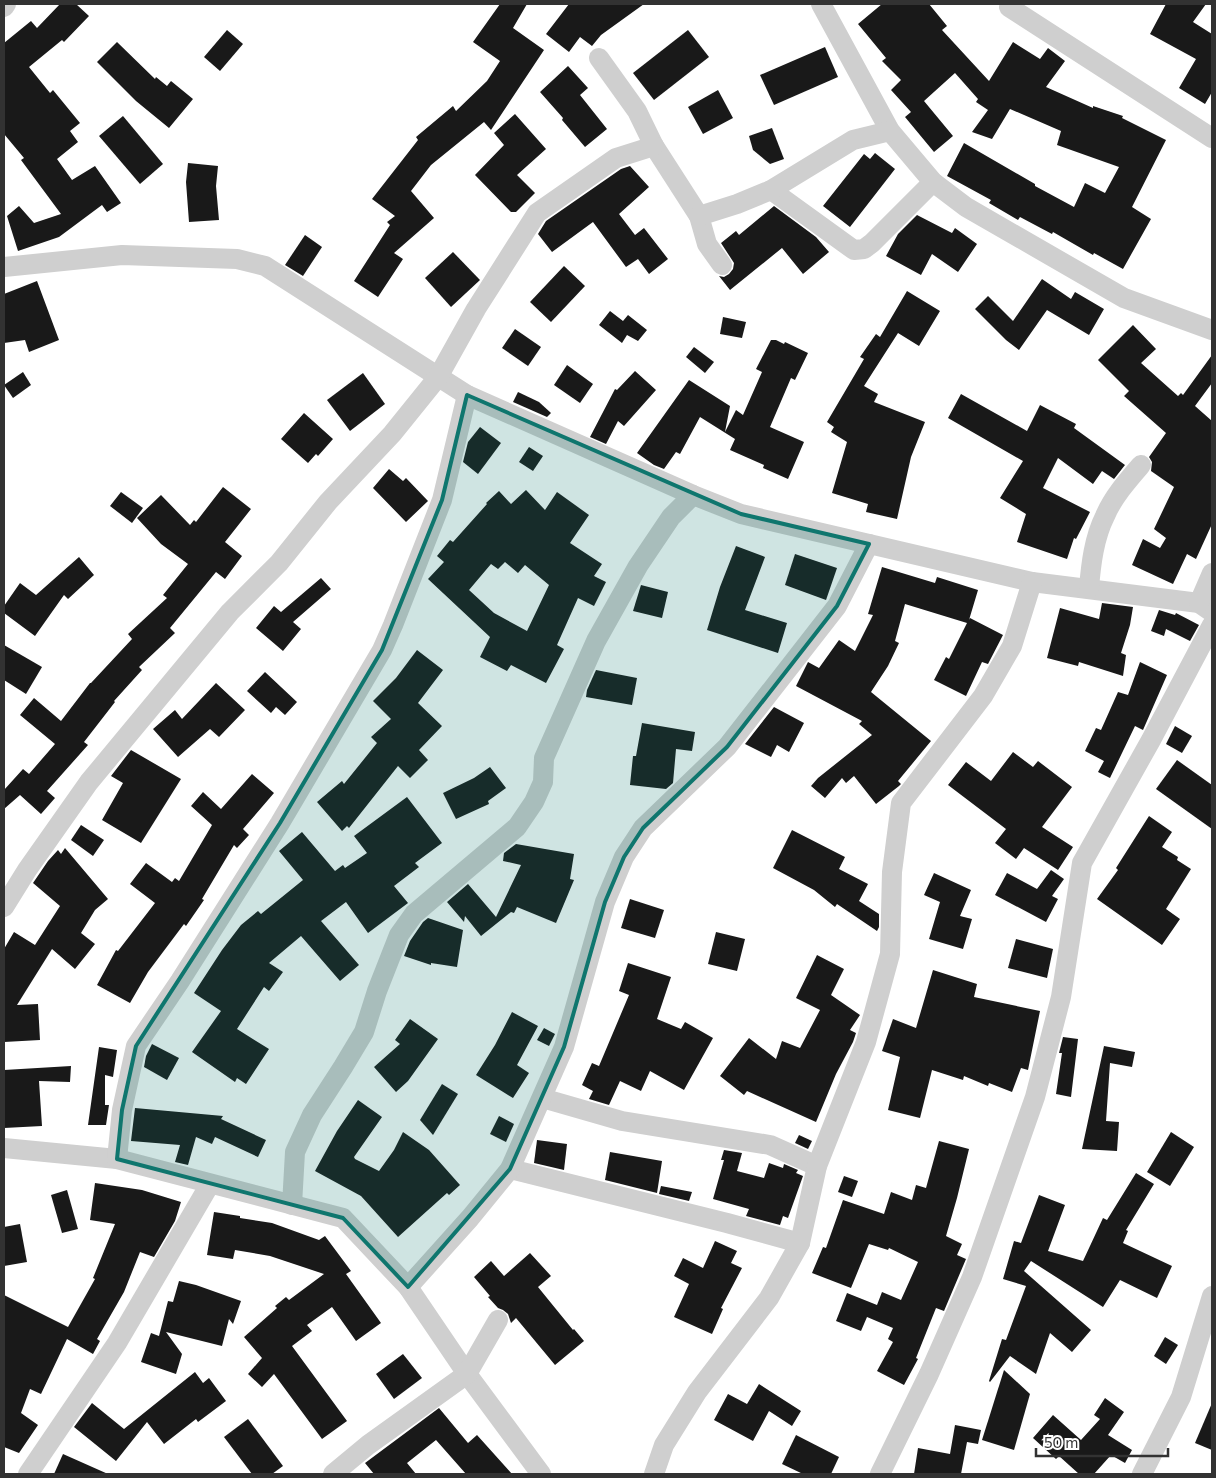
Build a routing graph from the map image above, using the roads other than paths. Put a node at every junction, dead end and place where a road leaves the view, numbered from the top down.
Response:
1 (6, 4) edge
2 (821, 4) edge
3 (4, 7) edge
4 (1009, 7) dead end
5 (599, 58) dead end
6 (890, 131) junction
7 (1212, 138) edge
8 (654, 146) junction
9 (933, 182) junction
10 (771, 190) junction
11 (699, 216) junction
12 (722, 265) dead end
13 (4, 267) edge
14 (1212, 330) edge
15 (438, 377) junction
16 (467, 395) junction
17 (1141, 465) dead end
18 (693, 495) junction
19 (869, 544) junction
20 (1212, 573) edge
21 (1032, 582) junction
22 (1089, 588) junction
23 (1206, 608) edge
24 (1212, 624) edge
25 (4, 907) edge
26 (542, 1098) junction
27 (4, 1148) edge
28 (117, 1158) junction
29 (817, 1166) junction
30 (510, 1169) junction
31 (210, 1184) junction
32 (292, 1205) junction
33 (800, 1243) junction
34 (408, 1287) junction
35 (1212, 1296) edge
36 (498, 1320) dead end
37 (467, 1374) junction
38 (28, 1474) edge
39 (333, 1474) edge
40 (541, 1474) edge
41 (654, 1474) edge
42 (880, 1474) edge
43 (1142, 1474) edge

1 - 3 street
2 - 6 street
4 - 7 street
5 - 8 street
6 - 9 street
6 - 10 street
8 - 11 street
8 - 15 street
9 - 10 street
9 - 14 street
10 - 11 street
11 - 12 street
13 - 15 street
15 - 16 street
15 - 25 street
16 - 18 street
16 - 28 street
17 - 22 street
18 - 19 street
18 - 32 street
19 - 21 street
19 - 26 street
20 - 23 street
21 - 22 street
21 - 29 street
22 - 23 street
24 - 42 street
26 - 29 street
26 - 30 street
27 - 28 street
28 - 31 street
29 - 33 street
30 - 33 street
30 - 34 street
31 - 32 street
31 - 38 street
32 - 34 street
33 - 41 street
34 - 37 street
35 - 43 street
36 - 37 street
37 - 39 street
37 - 40 street

